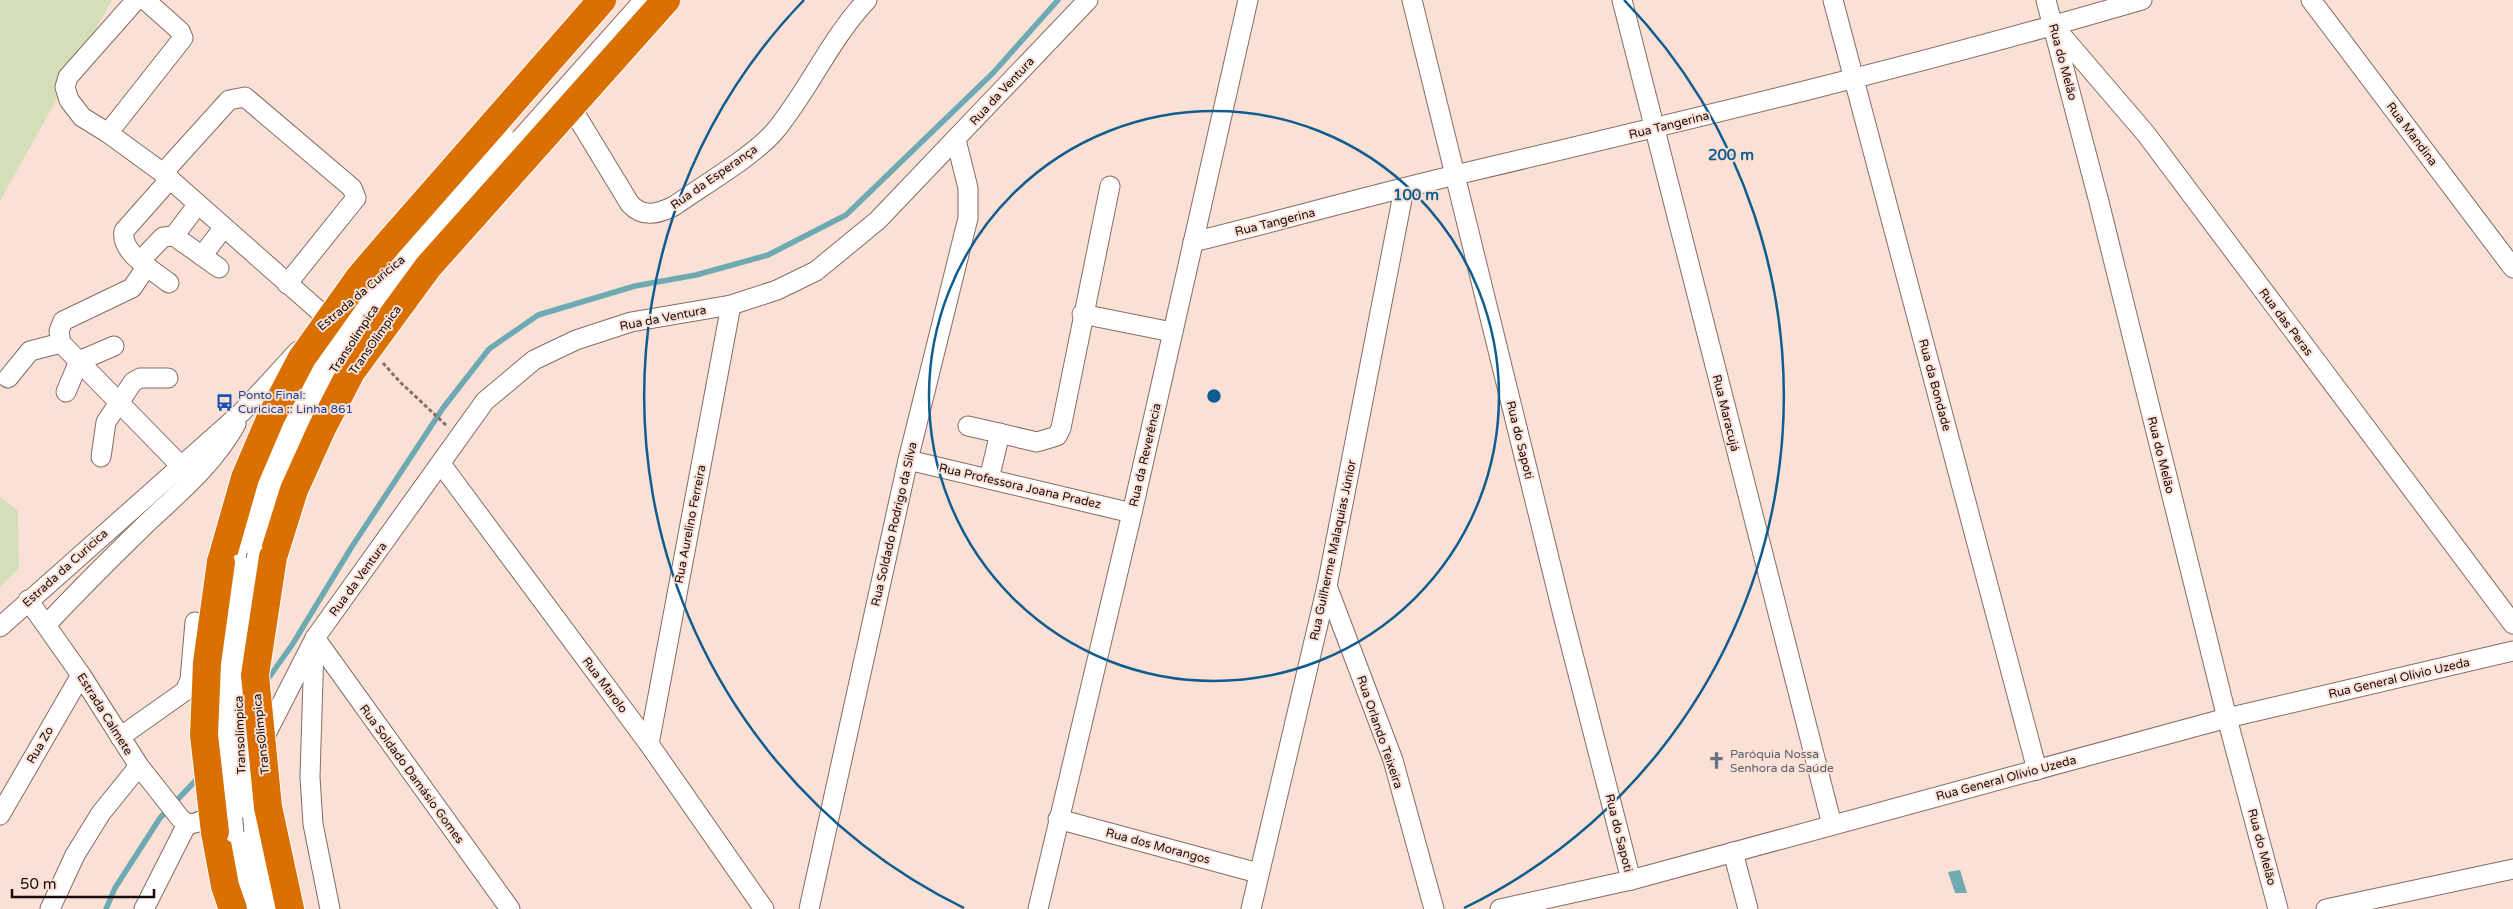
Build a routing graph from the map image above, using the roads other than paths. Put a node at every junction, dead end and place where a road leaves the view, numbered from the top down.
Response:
1 (136, 0) edge
2 (145, 0) edge
3 (602, 0) edge
4 (627, 0) edge
5 (636, 0) edge
6 (644, 0) edge
7 (666, 0) edge
8 (1088, 0) edge
9 (1248, 0) edge
10 (1412, 0) edge
11 (1622, 0) edge
12 (1834, 0) edge
13 (2046, 0) edge
14 (2142, 0) edge
15 (2311, 0) edge
16 (865, 1) edge
17 (2054, 26) junction
18 (1854, 78) junction
19 (559, 87) junction
20 (1654, 130) junction
21 (108, 133) junction
22 (956, 140) junction
23 (1457, 175) junction
24 (166, 176) junction
25 (1110, 186) dead end
26 (1404, 190) junction
27 (198, 204) junction
28 (224, 227) junction
29 (174, 236) junction
30 (1193, 242) junction
31 (202, 256) junction
32 (144, 263) junction
33 (219, 268) dead end
34 (2513, 268) edge
35 (169, 283) dead end
36 (287, 284) junction
37 (731, 305) junction
38 (1082, 314) junction
39 (327, 318) junction
40 (1172, 332) junction
41 (61, 343) junction
42 (114, 346) dead end
43 (79, 361) junction
44 (329, 363) junction
45 (8, 378) dead end
46 (168, 378) dead end
47 (66, 392) dead end
48 (120, 403) junction
49 (242, 412) junction
50 (968, 426) dead end
51 (1000, 433) junction
52 (101, 458) dead end
53 (908, 460) junction
54 (441, 464) junction
55 (181, 466) junction
56 (990, 479) junction
57 (1132, 513) junction
58 (1327, 586) junction
59 (28, 600) junction
60 (195, 622) dead end
61 (47, 624) junction
62 (2513, 624) edge
63 (0, 627) edge
64 (315, 638) junction
65 (2513, 651) edge
66 (81, 675) junction
67 (2227, 718) junction
68 (120, 738) junction
69 (649, 744) junction
70 (138, 766) junction
71 (2037, 770) junction
72 (256, 807) junction
73 (0, 815) edge
74 (1058, 819) junction
75 (183, 821) junction
76 (1832, 825) junction
77 (224, 833) junction
78 (1734, 852) junction
79 (2513, 869) edge
80 (1258, 873) junction
81 (1631, 880) junction
82 (50, 909) edge
83 (144, 909) edge
84 (233, 909) edge
85 (252, 909) edge
86 (267, 909) edge
87 (290, 909) edge
88 (330, 909) edge
89 (510, 909) edge
90 (764, 909) edge
91 (809, 909) edge
92 (1038, 909) edge
93 (1251, 909) edge
94 (1434, 909) edge
95 (1500, 909) edge
96 (1748, 909) edge
97 (2278, 909) edge
98 (2326, 909) edge

1 - 21 street
2 - 21 street
3 - 44 highway, TransOlímpica, bridge
4 - 44 street, Transolímpica, bridge
5 - 19 street, Estrada da Curicica
6 - 44 street, Transolímpica, bridge
7 - 44 highway, TransOlímpica, bridge
8 - 22 street, Rua da Ventura
9 - 30 street, Rua da Reverência
10 - 23 street, Rua do Sapoti
11 - 20 street, Rua Maracujá
12 - 18 street, Rua da Bondade
13 - 17 street, Rua do Melão
14 - 17 street, Rua Tangerina
15 - 34 street, Rua Mandina
16 - 19 street, Rua da Esperança
17 - 18 street, Rua Tangerina
17 - 62 street, Rua das Peras
17 - 67 street, Rua do Melão
18 - 20 street, Rua Tangerina
18 - 71 street, Rua da Bondade
19 - 39 street, Estrada da Curicica
20 - 23 street, Rua Tangerina
20 - 76 street, Rua Maracujá
21 - 24 street
22 - 37 street, Rua da Ventura
22 - 53 street, Rua Soldado Rodrigo da Silva
23 - 26 street, Rua Tangerina
23 - 81 street, Rua do Sapoti
24 - 27 street
24 - 32 street
24 - 36 street
25 - 38 street
26 - 30 street, Rua Tangerina
26 - 58 street, Rua Guilherme Malaquias Júnior
27 - 28 street
27 - 29 street
28 - 31 street
28 - 36 street
29 - 31 street
29 - 32 street
30 - 40 street, Rua da Reverência
31 - 33 street
32 - 35 street
32 - 41 street
36 - 39 street
37 - 54 street, Rua da Ventura
37 - 69 street, Rua Aurelino Ferreira
38 - 40 street
38 - 51 street
39 - 49 street, Estrada da Curicica
40 - 57 street, Rua da Reverência
41 - 43 street
41 - 45 street
42 - 43 street
43 - 47 street
43 - 48 street
44 - 72 highway, TransOlímpica, bridge
44 - 77 highway, TransOlímpica, bridge
46 - 48 street
48 - 52 street
48 - 55 street
49 - 55 street, Estrada da Curicica
49 - 61 street
50 - 51 street
51 - 56 street
53 - 56 street, Rua Professora Joana Pradez
53 - 91 street, Rua Soldado Rodrigo da Silva
54 - 64 street, Rua da Ventura
54 - 69 street, Rua Marolo
55 - 59 street, Estrada da Curicica
56 - 57 street, Rua Professora Joana Pradez
57 - 74 street, Rua da Reverência
58 - 80 street, Rua Guilherme Malaquias Júnior
58 - 94 street, Rua Orlando Teixeira
59 - 61 street, Estrada Calmete
59 - 63 street, Estrada da Curicica
60 - 68 street
61 - 66 street, Estrada Calmete
64 - 75 street, Rua da Ventura
64 - 88 street
64 - 89 street, Rua Soldado Damásio Gomes
65 - 67 street, Rua General Olívio Uzeda
66 - 68 street, Estrada Calmete
66 - 73 street, Rua Zo
67 - 71 street, Rua General Olívio Uzeda
67 - 97 street, Rua do Melão
68 - 70 street, Estrada Calmete
69 - 90 street, Rua Marolo
70 - 75 street, Estrada Calmete
70 - 82 street
71 - 76 street, Rua General Olívio Uzeda
72 - 86 street
72 - 87 highway, TransOlímpica
74 - 80 street, Rua dos Morangos
74 - 92 street, Rua da Reverência
75 - 83 street
76 - 78 street, Rua General Olívio Uzeda
77 - 84 highway, TransOlímpica
77 - 85 street
78 - 81 street, Rua General Olívio Uzeda
78 - 96 street
79 - 98 street
80 - 93 street, Rua Guilherme Malaquias Júnior
81 - 95 street, Rua General Olívio Uzeda

